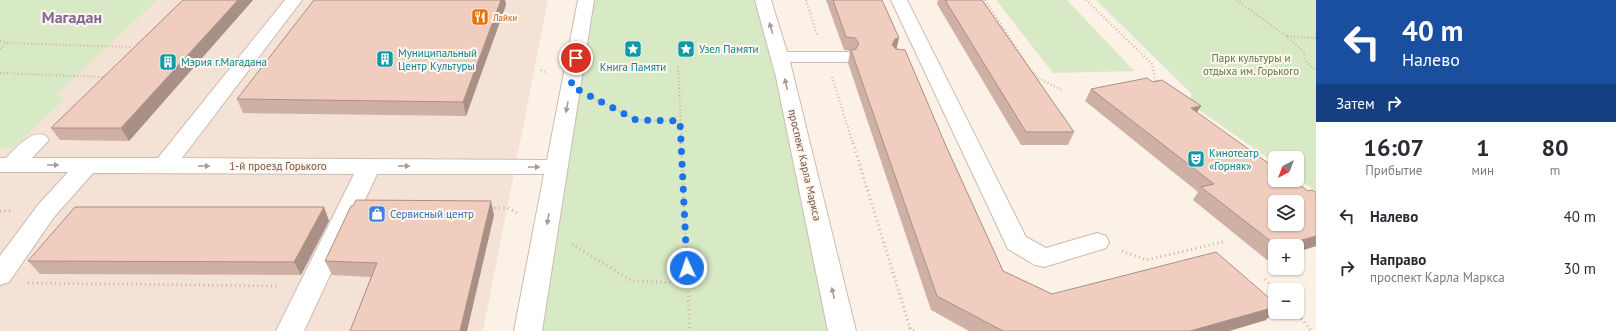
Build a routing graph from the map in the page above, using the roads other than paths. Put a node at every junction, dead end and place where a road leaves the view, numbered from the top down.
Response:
1 (294, 0) edge
2 (586, 0) edge
3 (763, 0) edge
4 (899, 0) edge
5 (780, 57) junction
6 (846, 57) dead end
7 (906, 58) edge
8 (928, 59) junction
9 (38, 140) dead end
10 (6, 165) edge
11 (87, 165) junction
12 (165, 165) junction
13 (369, 166) junction
14 (557, 167) junction
15 (1097, 242) road end
16 (0, 275) edge
17 (290, 331) edge
18 (528, 331) edge
19 (842, 331) edge

1 - 12 street
2 -> 14 street
5 -> 3 street, проспект Карла Маркса
4 - 8 street
5 - 6 street
19 -> 5 street, проспект Карла Маркса
7 - 8 street
8 - 15 street
9 - 10 street
10 -> 11 street, 1-й проезд Горького
11 - 12 street, 1-й проезд Горького
11 - 16 street
12 -> 13 street, 1-й проезд Горького
13 -> 14 street, 1-й проезд Горького
13 - 17 street
14 -> 18 street

